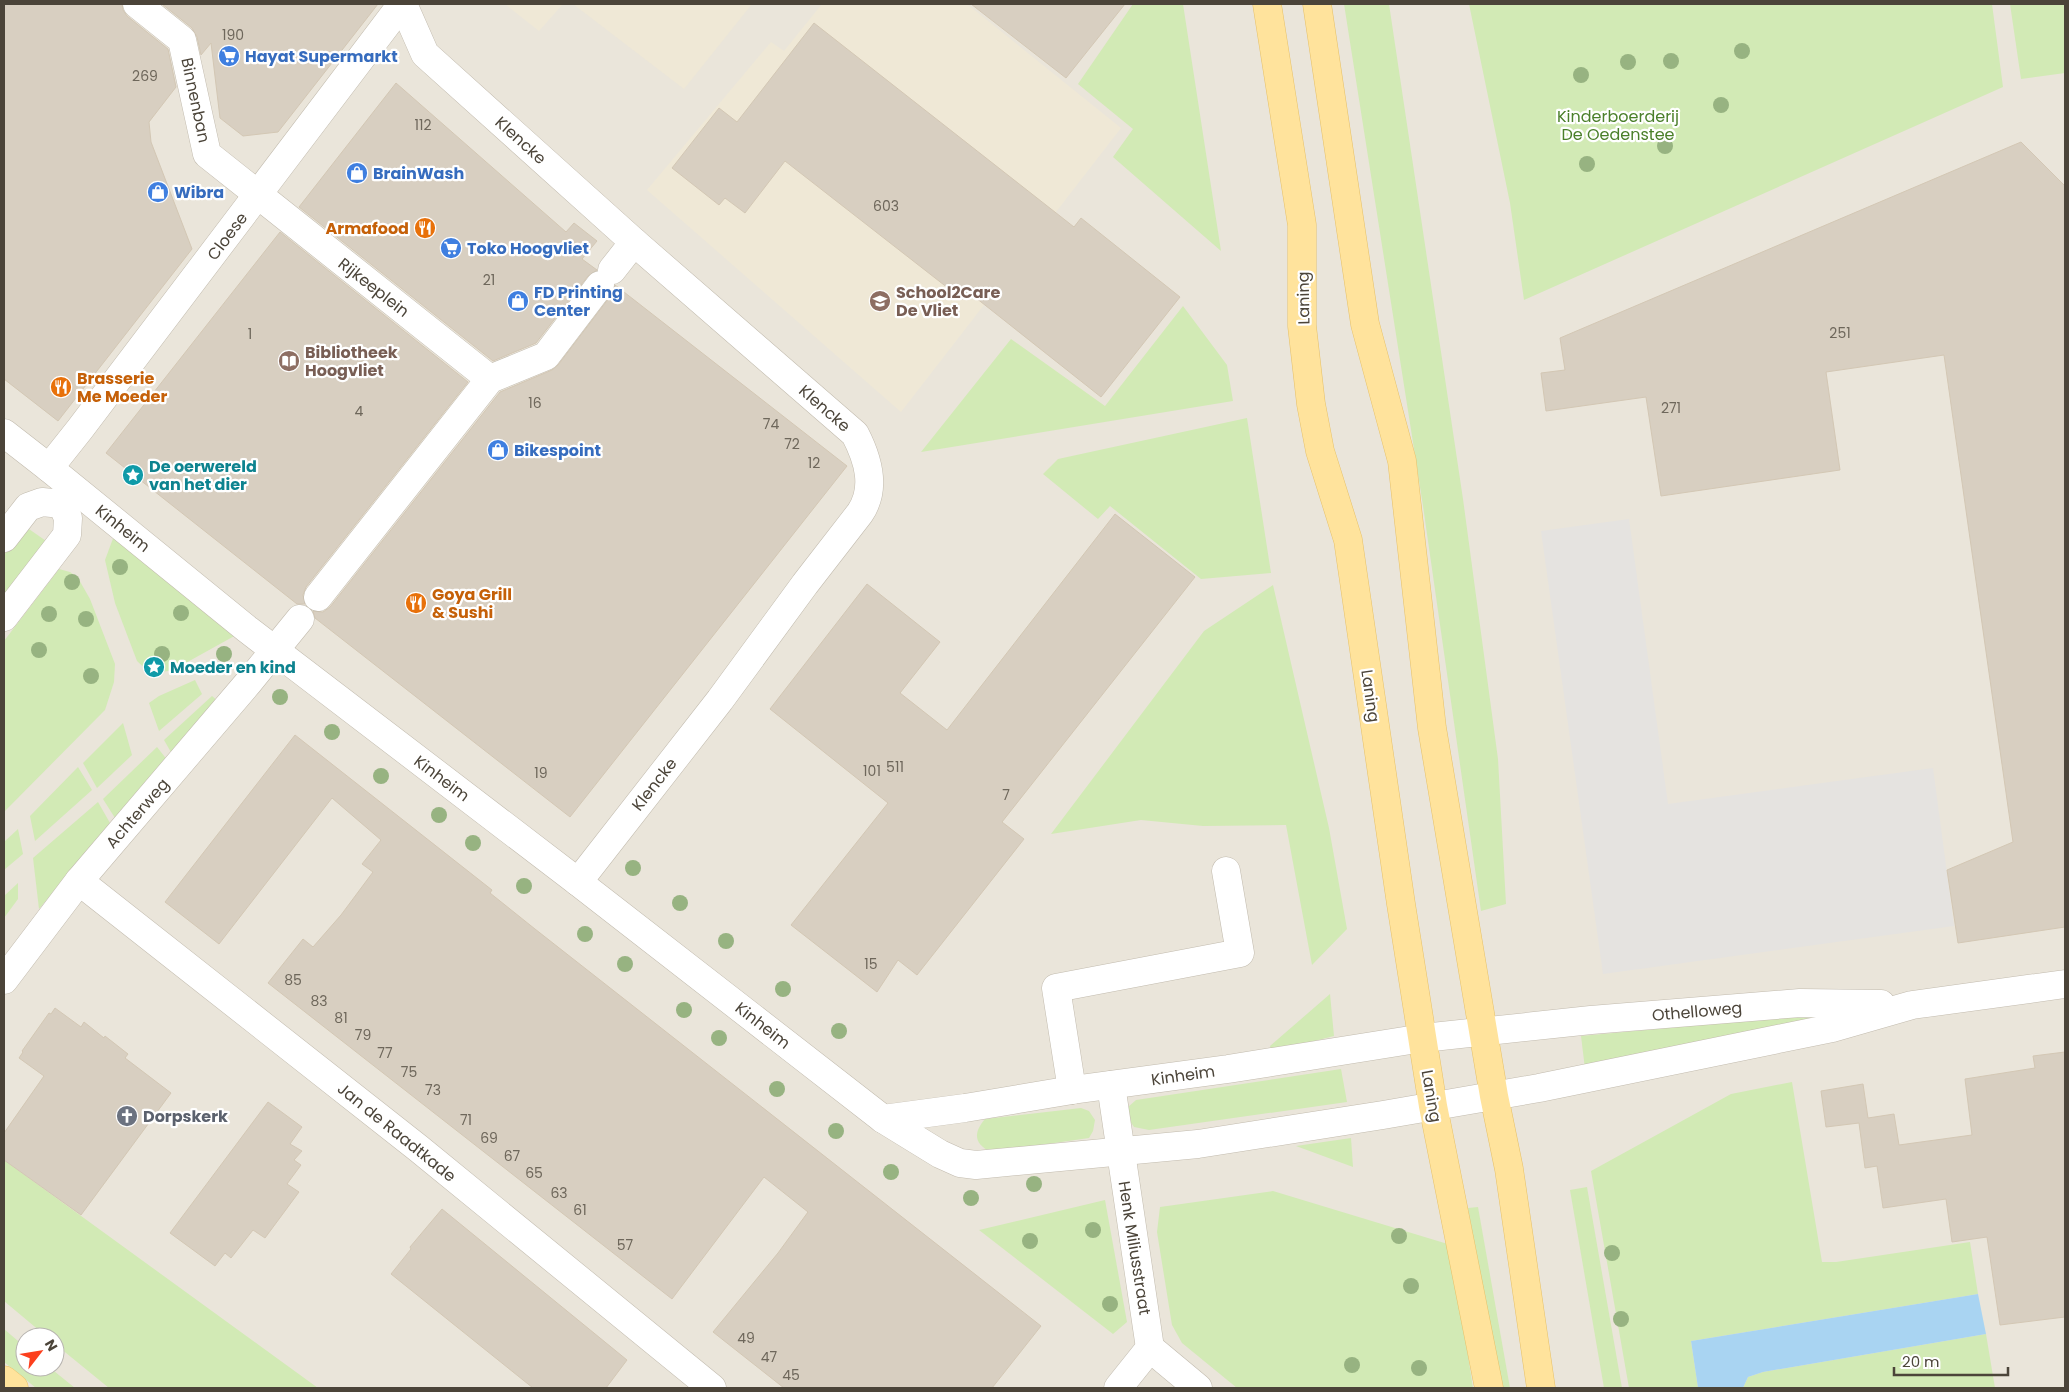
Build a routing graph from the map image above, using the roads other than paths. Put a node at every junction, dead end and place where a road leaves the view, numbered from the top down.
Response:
1 (137, 4) edge
2 (402, 4) edge
3 (1268, 4) edge
4 (1317, 4) edge
5 (258, 195) junction
6 (634, 242) junction
7 (490, 379) junction
8 (4, 433) edge
9 (49, 468) junction
10 (69, 497) junction
11 (4, 538) edge
12 (318, 598) dead end
13 (4, 617) edge
14 (300, 619) dead end
15 (275, 650) junction
16 (1226, 871) dead end
17 (79, 881) junction
18 (578, 882) junction
19 (4, 980) edge
20 (2065, 984) edge
21 (1912, 1005) junction
22 (1484, 1032) junction
23 (1423, 1038) junction
24 (1111, 1085) junction
25 (1072, 1090) junction
26 (1494, 1096) junction
27 (1433, 1106) junction
28 (883, 1119) junction
29 (1120, 1151) junction
30 (1150, 1348) junction
31 (4, 1380) edge
32 (14, 1388) edge
33 (712, 1388) edge
34 (1118, 1388) edge
35 (1198, 1388) edge
36 (1489, 1388) edge
37 (1541, 1388) edge

1 - 5 street, Binnenban
2 - 5 street, Cloese
2 - 6 street, Klencke
3 - 23 main road, Laning
4 - 22 main road
5 - 7 street, Rijkeeplein
5 - 9 street, Cloese
6 - 7 street
6 - 18 street, Klencke
7 - 12 street
8 - 9 street, Kinheim
9 - 10 street, Kinheim
10 - 11 street
10 - 13 street
10 - 15 street, Kinheim
14 - 15 street
15 - 17 street, Achterweg
15 - 18 street, Kinheim
16 - 25 street
17 - 19 street, Achterweg
17 - 33 street, Jan de Raadtkade
18 - 28 street, Kinheim
20 - 21 street, Othelloweg
21 - 22 street, Othelloweg
21 - 26 street, Othelloweg
22 - 23 street, Kinheim
22 - 26 main road
23 - 24 street, Kinheim
23 - 27 main road, Laning
24 - 25 street, Kinheim
24 - 29 street, Henk Miliusstraat
25 - 28 street, Kinheim
26 - 27 street
26 - 37 main road
27 - 29 street, Kinheim
27 - 36 main road, Laning
28 - 29 street, Kinheim
29 - 30 street, Henk Miliusstraat
30 - 34 street
30 - 35 street
31 - 32 main road

